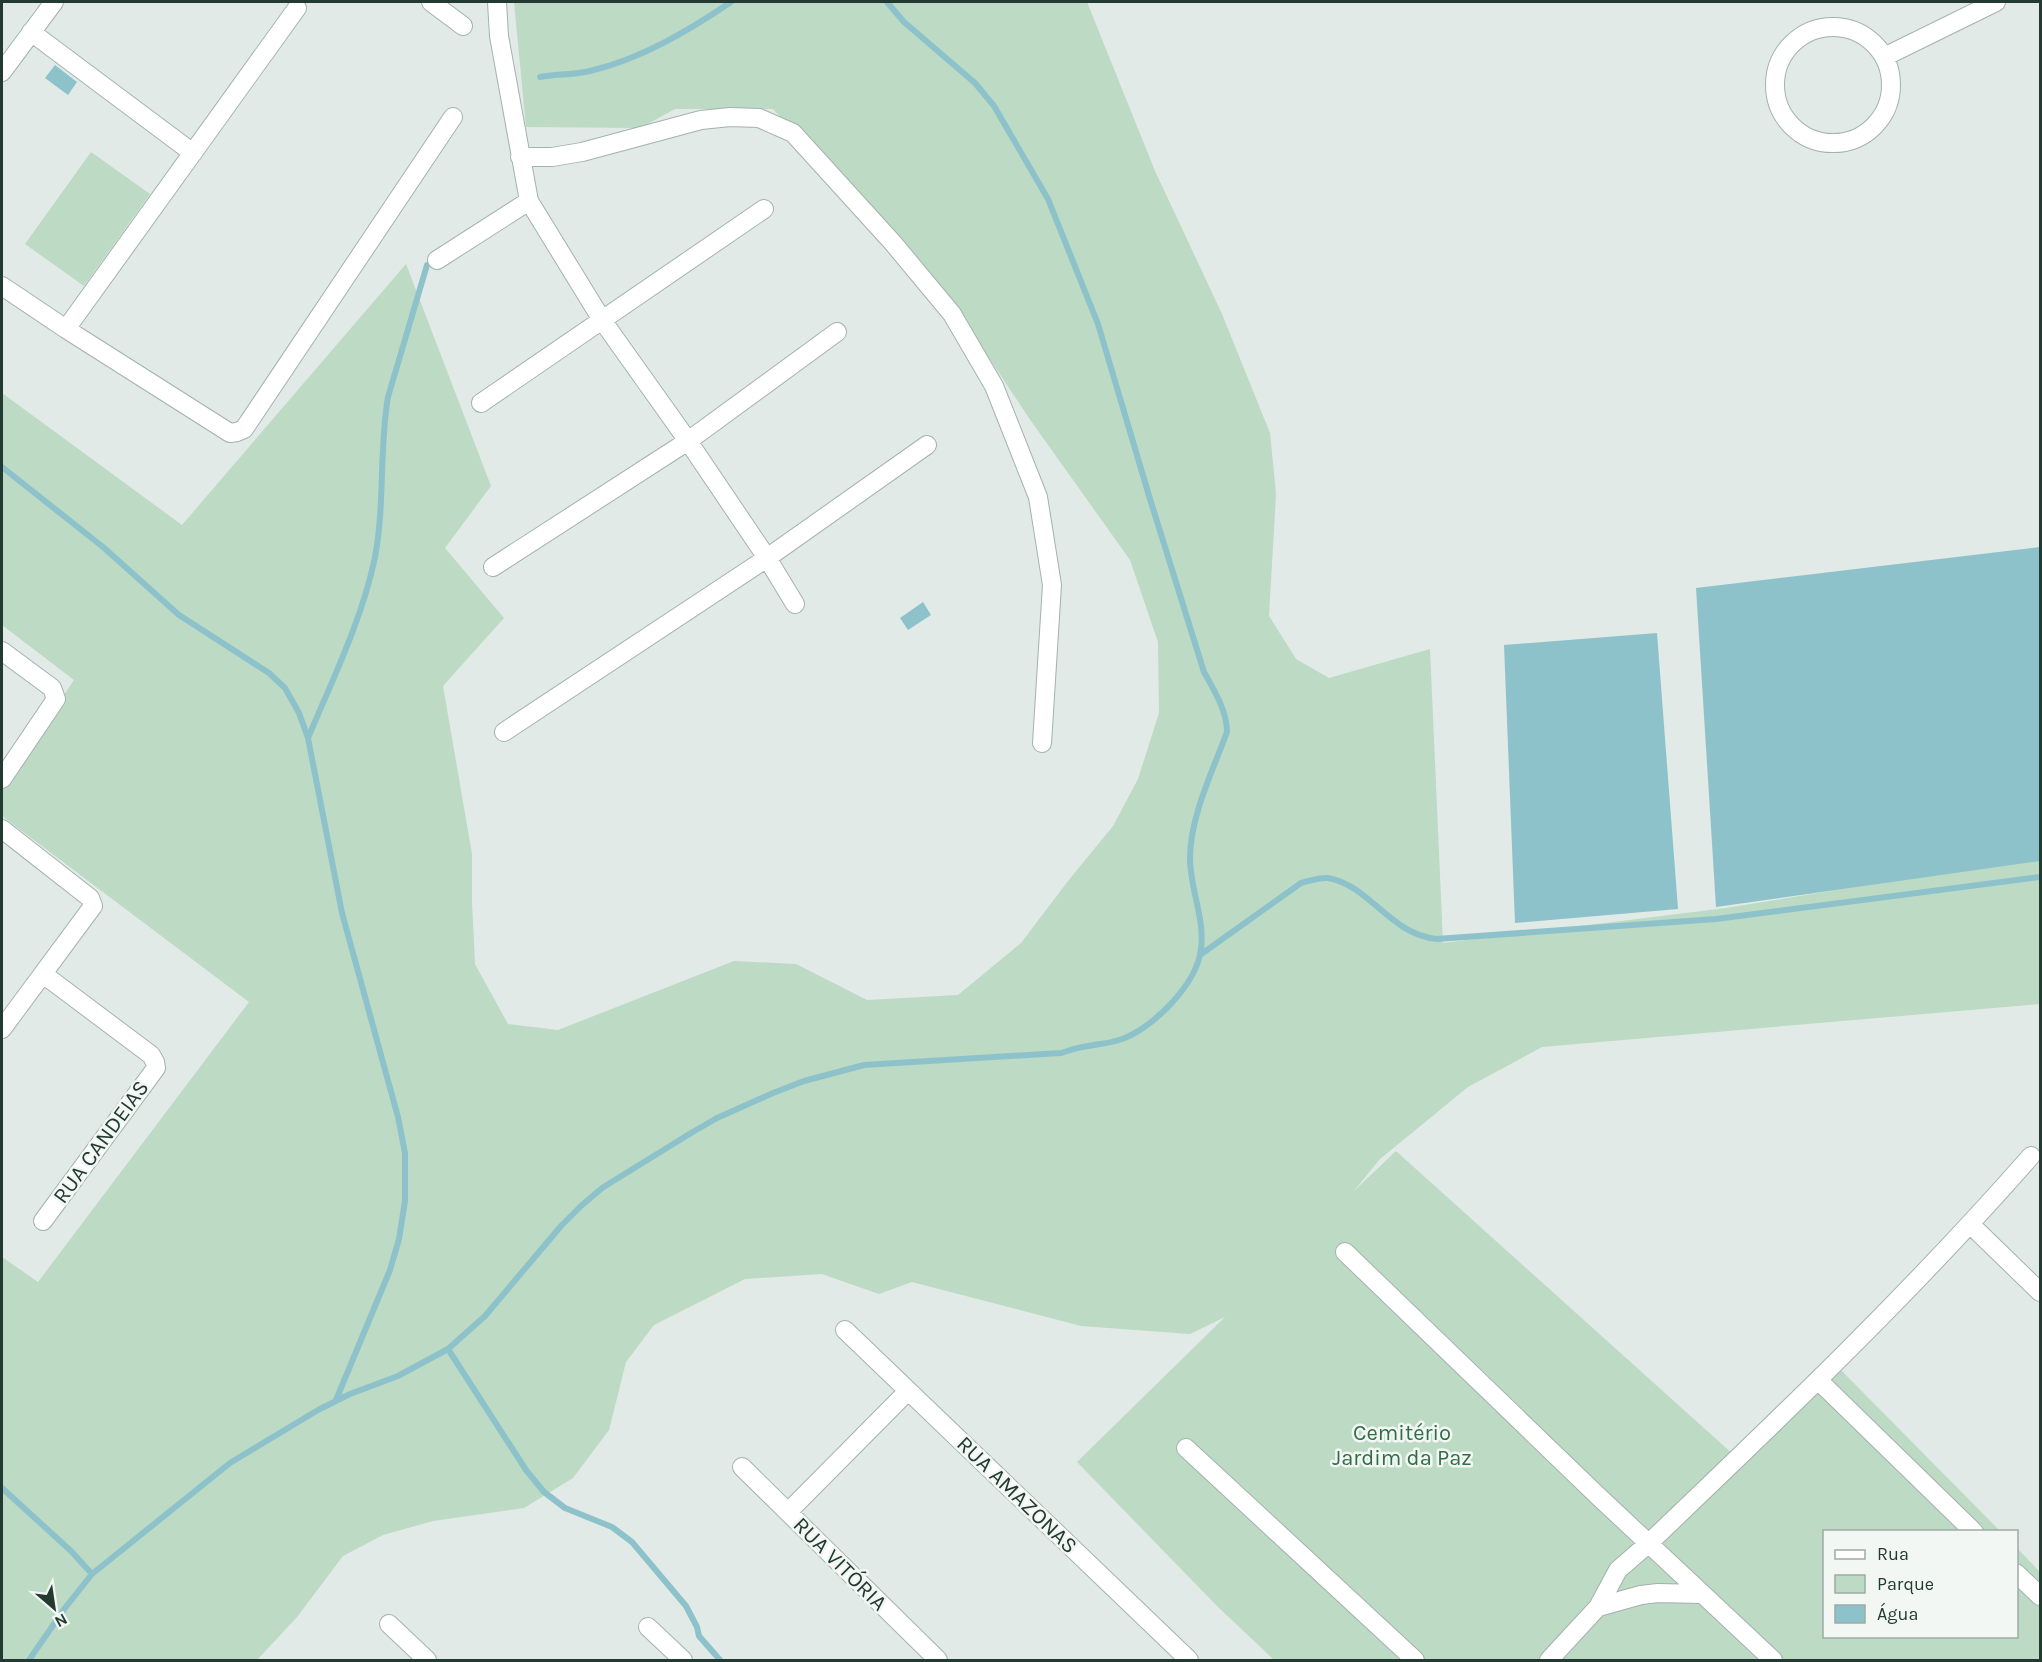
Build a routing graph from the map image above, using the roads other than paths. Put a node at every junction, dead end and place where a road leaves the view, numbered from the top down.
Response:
1 (54, 2) edge
2 (430, 2) edge
3 (497, 2) edge
4 (1996, 2) edge
5 (297, 8) dead end
6 (463, 26) dead end
7 (31, 32) junction
8 (1884, 57) junction
9 (2, 72) edge
10 (453, 117) dead end
11 (193, 153) junction
12 (520, 157) junction
13 (529, 201) junction
14 (764, 209) dead end
15 (437, 260) dead end
16 (2, 286) edge
17 (602, 320) junction
18 (66, 329) junction
19 (837, 332) dead end
20 (481, 403) dead end
21 (688, 441) junction
22 (927, 445) dead end
23 (767, 558) junction
24 (493, 567) dead end
25 (795, 604) dead end
26 (2, 651) edge
27 (504, 732) dead end
28 (1042, 743) dead end
29 (2, 779) edge
30 (2, 829) edge
31 (43, 974) junction
32 (2, 1029) edge
33 (2031, 1156) dead end
34 (43, 1221) dead end
35 (1971, 1225) junction
36 (1345, 1252) dead end
37 (2040, 1292) edge
38 (845, 1330) dead end
39 (1819, 1381) junction
40 (908, 1391) junction
41 (1186, 1448) dead end
42 (742, 1467) dead end
43 (788, 1512) junction
44 (1972, 1530) edge
45 (1649, 1543) junction
46 (2018, 1575) edge
47 (1702, 1594) junction
48 (2040, 1596) edge
49 (1598, 1607) junction
50 (389, 1624) dead end
51 (648, 1627) dead end
52 (427, 1660) edge
53 (683, 1660) edge
54 (938, 1660) edge
55 (1189, 1660) edge
56 (1415, 1660) edge
57 (1549, 1660) edge
58 (1773, 1660) edge

1 - 7 street
2 - 6 street
3 - 12 street
4 - 8 street
5 - 11 street
7 - 9 street
7 - 11 street
8 - 8 street
10 - 18 street
11 - 18 street
12 - 13 street
12 - 28 street
13 - 15 street
13 - 17 street
14 - 17 street
16 - 18 street
17 - 20 street
17 - 21 street
19 - 21 street
21 - 23 street
21 - 24 street
22 - 23 street
23 - 25 street
23 - 27 street
26 - 29 street
30 - 31 street
31 - 32 street
31 - 34 street, RUA CANDEIAS
33 - 35 street
35 - 37 street
35 - 39 street
36 - 45 street
38 - 40 street, RUA AMAZONAS
39 - 44 street
39 - 45 street
40 - 43 street
40 - 55 street, RUA AMAZONAS
41 - 56 street
42 - 43 street, RUA VITÓRIA
43 - 54 street, RUA VITÓRIA
45 - 47 street
45 - 49 street
46 - 48 street
47 - 49 street
47 - 58 street
49 - 57 street
50 - 52 street
51 - 53 street

